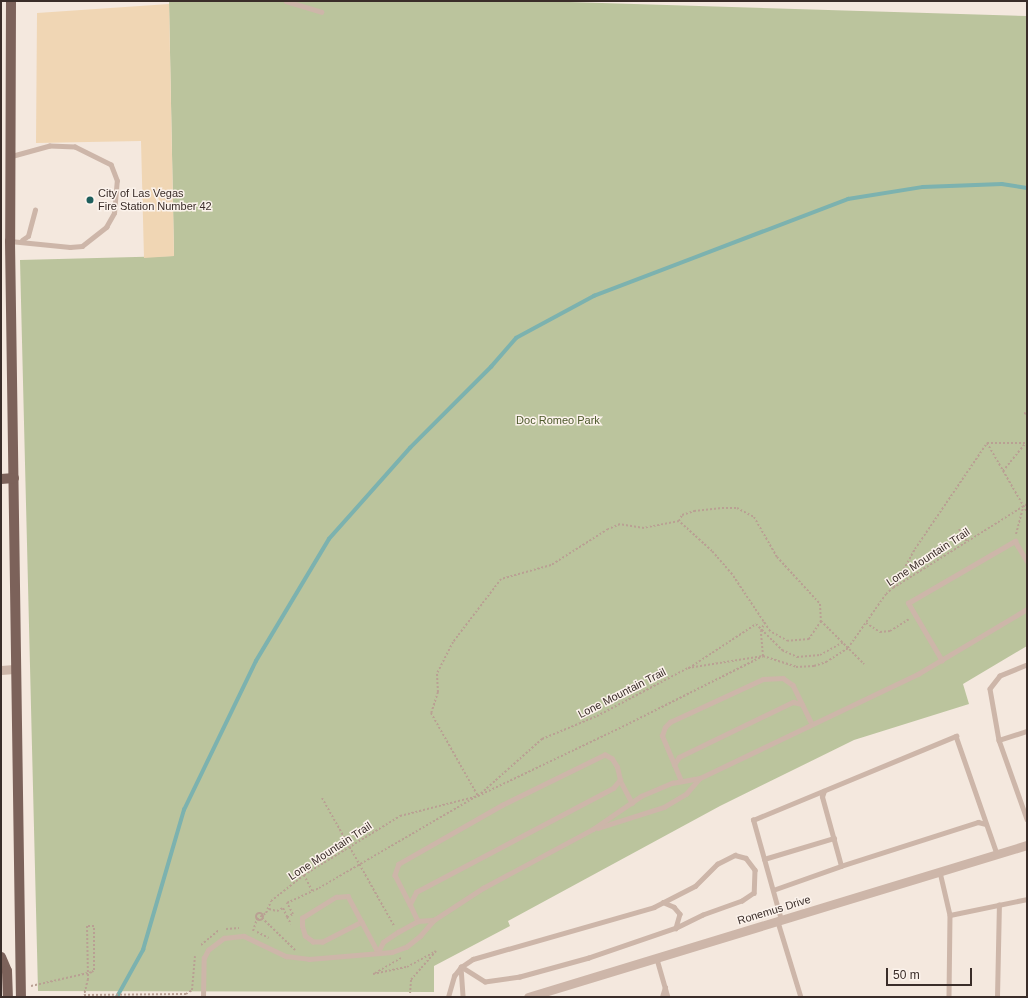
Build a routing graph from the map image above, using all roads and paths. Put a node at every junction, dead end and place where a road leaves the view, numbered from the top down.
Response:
1 (11, 1) edge
2 (286, 1) edge
3 (321, 12) dead end
4 (10, 157) junction
5 (35, 210) dead end
6 (22, 240) junction
7 (5, 241) edge
8 (1024, 413) dead end
9 (1027, 414) edge
10 (987, 443) junction
11 (1026, 444) edge
12 (1003, 471) junction
13 (14, 478) junction
14 (1, 479) edge
15 (1027, 504) edge
16 (1023, 506) junction
17 (1027, 512) edge
18 (679, 521) junction
19 (959, 529) dead end
20 (1015, 540) junction
21 (967, 542) junction
22 (1027, 561) edge
23 (893, 588) junction
24 (1027, 609) edge
25 (915, 615) junction
26 (765, 621) junction
27 (821, 621) junction
28 (866, 622) junction
29 (761, 631) junction
30 (843, 642) junction
31 (848, 648) junction
32 (763, 656) junction
33 (942, 661) junction
34 (864, 664) dead end
35 (1027, 665) edge
36 (688, 668) junction
37 (14, 669) junction
38 (1, 670) edge
39 (802, 704) junction
40 (812, 724) junction
41 (1027, 731) edge
42 (999, 740) junction
43 (674, 764) junction
44 (700, 778) junction
45 (620, 780) junction
46 (681, 781) junction
47 (824, 791) junction
48 (478, 796) junction
49 (322, 798) dead end
50 (632, 803) junction
51 (1027, 819) edge
52 (986, 824) junction
53 (593, 829) junction
54 (834, 838) junction
55 (1027, 845) edge
56 (350, 846) junction
57 (997, 854) junction
58 (764, 859) junction
59 (360, 865) junction
60 (841, 866) junction
61 (940, 872) junction
62 (304, 874) junction
63 (773, 890) junction
64 (312, 891) junction
65 (1027, 900) edge
66 (663, 902) junction
67 (410, 904) junction
68 (1000, 905) junction
69 (269, 909) junction
70 (262, 915) junction
71 (950, 915) junction
72 (287, 917) junction
73 (262, 918) junction
74 (257, 919) junction
75 (434, 920) junction
76 (418, 921) junction
77 (779, 921) junction
78 (362, 922) junction
79 (291, 924) dead end
80 (243, 928) dead end
81 (676, 928) junction
82 (249, 930) dead end
83 (254, 931) junction
84 (398, 932) junction
85 (270, 939) dead end
86 (284, 947) dead end
87 (406, 947) junction
88 (378, 952) junction
89 (1, 957) edge
90 (657, 959) junction
91 (461, 967) junction
92 (665, 987) junction
93 (22, 992) edge
94 (410, 993) dead end
95 (8, 997) edge
96 (203, 997) edge
97 (448, 997) edge
98 (463, 997) edge
99 (528, 997) edge
100 (662, 997) edge
101 (668, 997) edge
102 (801, 997) edge
103 (949, 997) edge
104 (997, 997) edge

1 - 4 main road
2 - 3 lane
4 - 6 lane
4 - 7 main road
5 - 6 lane
6 - 7 lane
7 - 13 main road
8 - 9 path
10 - 11 path
10 - 12 path
10 - 23 path
11 - 12 path
12 - 16 path
13 - 14 main road
13 - 37 main road
15 - 16 path, Lone Mountain Trail
16 - 17 path
16 - 20 path
16 - 21 path, Lone Mountain Trail
18 - 26 path
18 - 27 path
18 - 48 path
19 - 21 path
20 - 22 lane
20 - 25 lane
21 - 23 path, Lone Mountain Trail
23 - 28 path, Lone Mountain Trail
24 - 33 lane
25 - 28 path
25 - 33 lane
26 - 27 path
26 - 29 path
27 - 30 path
28 - 31 path, Lone Mountain Trail
29 - 30 path
29 - 32 path
29 - 36 path
30 - 31 path
31 - 32 path, Lone Mountain Trail
31 - 34 path
32 - 36 path, Lone Mountain Trail
32 - 48 path
33 - 40 lane
35 - 42 lane
36 - 48 path, Lone Mountain Trail
37 - 38 street
37 - 93 main road
39 - 40 lane
39 - 43 lane
39 - 43 lane
40 - 44 lane
41 - 42 lane
42 - 51 lane
43 - 46 lane
44 - 46 lane
44 - 53 lane
45 - 50 lane
45 - 67 lane
45 - 67 lane
46 - 50 lane
47 - 52 lane
47 - 54 lane
47 - 58 lane
48 - 56 path, Lone Mountain Trail
48 - 59 path
49 - 56 path
50 - 53 lane
52 - 57 lane
52 - 60 lane
53 - 75 lane
54 - 58 lane
54 - 60 lane
55 - 57 street, Ronemus Drive
56 - 59 path
56 - 62 path, Lone Mountain Trail
57 - 61 street, Ronemus Drive
58 - 63 lane
59 - 64 path
59 - 84 path
60 - 63 lane
61 - 71 lane
61 - 77 street, Ronemus Drive
62 - 64 path
62 - 69 path, Lone Mountain Trail
63 - 77 lane
64 - 72 path
65 - 68 lane
66 - 81 lane
66 - 81 lane
66 - 91 lane
67 - 76 lane
68 - 71 lane
68 - 104 lane
69 - 70 path, Lone Mountain Trail
69 - 72 path
70 - 73 path
70 - 74 path, Lone Mountain Trail
70 - 74 path
71 - 103 lane
72 - 79 path
73 - 74 path
73 - 86 path
74 - 83 path
75 - 76 lane
75 - 87 lane
76 - 84 lane
77 - 90 street, Ronemus Drive
77 - 102 lane
78 - 78 lane
78 - 88 lane
80 - 93 path
81 - 91 lane
82 - 83 path
83 - 85 path
84 - 88 lane
87 - 88 lane
87 - 94 path
88 - 96 lane
89 - 95 main road
90 - 92 lane
90 - 99 street, Ronemus Drive
91 - 97 lane
91 - 98 lane
92 - 100 lane
92 - 101 lane

